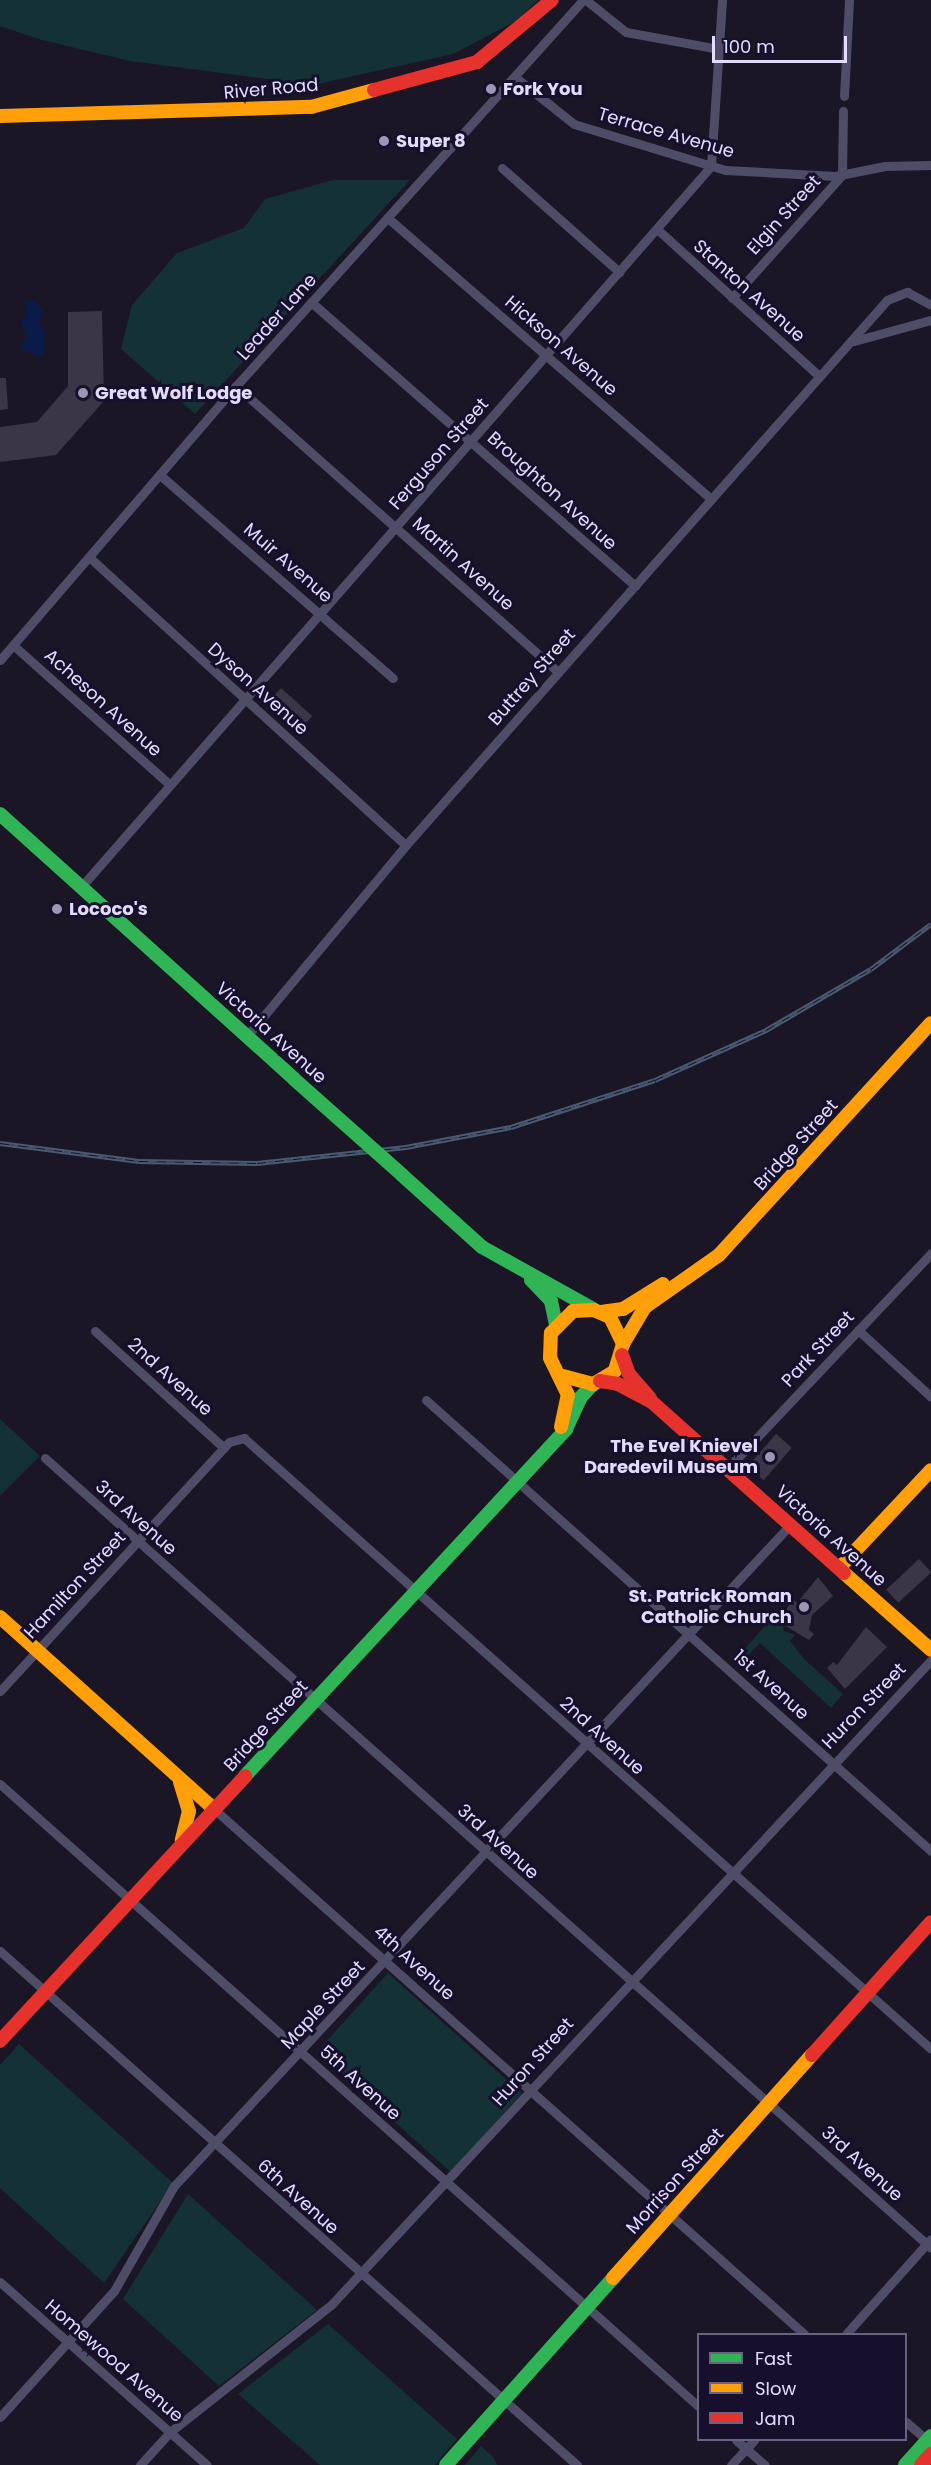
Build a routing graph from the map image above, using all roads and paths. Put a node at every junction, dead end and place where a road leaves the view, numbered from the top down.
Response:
1 (552, 0) edge
2 (585, 0) edge
3 (722, 0) edge
4 (849, 0) edge
5 (719, 49) junction
6 (515, 77) junction
7 (844, 96) dead end
8 (843, 111) dead end
9 (0, 117) edge
10 (931, 165) edge
11 (711, 166) junction
12 (502, 168) dead end
13 (842, 175) junction
14 (389, 219) junction
15 (657, 229) junction
16 (619, 272) junction
17 (732, 298) junction
18 (311, 302) junction
19 (931, 305) edge
20 (931, 320) edge
21 (846, 345) junction
22 (548, 355) junction
23 (819, 376) junction
24 (237, 386) junction
25 (471, 441) junction
26 (160, 475) junction
27 (711, 499) junction
28 (397, 528) junction
29 (89, 557) junction
30 (635, 586) junction
31 (322, 613) junction
32 (14, 645) junction
33 (0, 660) edge
34 (558, 672) junction
35 (393, 678) dead end
36 (245, 698) junction
37 (170, 785) junction
38 (0, 814) edge
39 (406, 845) junction
40 (81, 887) junction
41 (931, 1023) edge
42 (247, 1036) junction
43 (931, 1253) edge
44 (523, 1272) junction
45 (679, 1280) junction
46 (598, 1311) junction
47 (556, 1324) junction
48 (858, 1330) junction
49 (95, 1331) dead end
50 (623, 1350) junction
51 (563, 1376) junction
52 (597, 1382) junction
53 (931, 1397) edge
54 (426, 1400) dead end
55 (652, 1402) junction
56 (558, 1434) junction
57 (224, 1448) junction
58 (45, 1458) dead end
59 (728, 1468) junction
60 (931, 1470) edge
61 (517, 1480) junction
62 (791, 1524) junction
63 (138, 1542) junction
64 (839, 1568) junction
65 (415, 1589) junction
66 (0, 1617) edge
67 (688, 1633) junction
68 (931, 1650) edge
69 (37, 1651) junction
70 (931, 1660) edge
71 (0, 1691) edge
72 (315, 1699) junction
73 (588, 1744) junction
74 (832, 1763) junction
75 (176, 1775) junction
76 (0, 1784) edge
77 (214, 1809) junction
78 (179, 1848) junction
79 (931, 1851) edge
80 (486, 1854) junction
81 (729, 1873) junction
82 (131, 1900) junction
83 (931, 1922) edge
84 (0, 1951) edge
85 (386, 1962) junction
86 (629, 1981) junction
87 (45, 1991) junction
88 (868, 1994) junction
89 (0, 2041) edge
90 (931, 2049) edge
91 (301, 2053) junction
92 (530, 2091) junction
93 (769, 2104) junction
94 (214, 2144) junction
95 (446, 2183) junction
96 (668, 2216) junction
97 (929, 2244) edge
98 (359, 2273) junction
99 (0, 2282) edge
100 (587, 2307) junction
101 (803, 2333) edge
102 (847, 2333) edge
103 (68, 2343) junction
104 (504, 2401) junction
105 (697, 2404) edge
106 (0, 2417) edge
107 (907, 2423) edge
108 (170, 2432) junction
109 (738, 2441) edge
110 (752, 2441) edge
111 (930, 2444) edge
112 (746, 2448) junction
113 (140, 2465) edge
114 (207, 2465) edge
115 (446, 2465) edge
116 (577, 2465) edge
117 (731, 2465) edge
118 (765, 2465) edge
119 (905, 2465) edge
120 (921, 2465) edge

1 - 9 main road, River Road
2 - 5 street
2 - 6 street, Leader Lane
3 - 5 street
4 - 7 street
5 - 11 street
6 - 11 street, Terrace Avenue
6 - 14 street, Leader Lane
8 - 13 street, Elgin Street
10 - 13 street, Terrace Avenue
11 - 13 street, Terrace Avenue
11 - 15 street, Ferguson Street
12 - 16 street
13 - 17 street, Elgin Street
14 - 18 street, Leader Lane
14 - 22 street, Hickson Avenue
15 - 16 street, Ferguson Street
15 - 17 street, Stanton Avenue
16 - 22 street, Ferguson Street
17 - 23 street, Stanton Avenue
18 - 24 street, Leader Lane
18 - 25 street, Broughton Avenue
19 - 21 street, Buttrey Street
20 - 21 street, Buttrey Street
21 - 23 street, Buttrey Street
22 - 25 street, Ferguson Street
22 - 27 street, Hickson Avenue
23 - 27 street, Buttrey Street
24 - 26 street, Leader Lane
24 - 28 street, Martin Avenue
25 - 28 street, Ferguson Street
25 - 30 street, Broughton Avenue
26 - 29 street, Leader Lane
26 - 31 street, Muir Avenue
27 - 30 street, Buttrey Street
28 - 31 street, Ferguson Street
28 - 34 street, Martin Avenue
29 - 32 street, Leader Lane
29 - 36 street, Dyson Avenue
30 - 34 street, Buttrey Street
31 - 35 street, Muir Avenue
31 - 36 street, Ferguson Street
32 - 33 street, Leader Lane
32 - 37 street, Acheson Avenue
34 - 39 street, Buttrey Street
36 - 37 street, Ferguson Street
36 - 39 street, Dyson Avenue
37 - 40 street, Ferguson Street
38 - 40 main road, Victoria Avenue
39 - 42 street, Buttrey Street
40 - 42 main road, Victoria Avenue
41 - 45 main road, Bridge Street
42 - 44 main road, Victoria Avenue, bridge
43 - 48 street, Park Street
44 - 46 main road, Victoria Avenue
44 - 47 main road, Victoria Avenue
45 - 46 main road, Bridge Street
45 - 50 main road, Bridge Street
46 - 47 main road
46 - 50 main road
47 - 51 main road
48 - 53 street
48 - 59 street, Park Street
49 - 57 street, 2nd Avenue
50 - 52 main road
50 - 55 main road, Victoria Avenue
51 - 52 main road
51 - 56 main road, Bridge Street
52 - 55 main road, Victoria Avenue
52 - 56 main road, Bridge Street
54 - 61 street, 1st Avenue
55 - 59 main road, Victoria Avenue
56 - 61 main road, Bridge Street
57 - 63 street, Hamilton Street
57 - 65 street, 2nd Avenue
58 - 63 street, 3rd Avenue
59 - 62 main road, Victoria Avenue
60 - 64 main road
61 - 65 main road, Bridge Street
61 - 67 street, 1st Avenue
62 - 64 main road, Victoria Avenue
62 - 67 street, Maple Street
63 - 69 street, Hamilton Street
63 - 72 street, 3rd Avenue
64 - 68 main road, Victoria Avenue
65 - 72 main road, Bridge Street
65 - 73 street, 2nd Avenue
66 - 69 main road, 4th Avenue
67 - 73 street, Maple Street
67 - 74 street, 1st Avenue
69 - 71 street, Hamilton Street
69 - 75 main road, 4th Avenue
70 - 74 street, Huron Street
72 - 77 main road, Bridge Street
72 - 80 street, 3rd Avenue
73 - 80 street, Maple Street
73 - 81 street, 2nd Avenue
74 - 79 street, 1st Avenue
74 - 81 street, Huron Street
75 - 77 main road, 4th Avenue
75 - 78 main road
76 - 82 street, 5th Avenue
77 - 78 main road, Bridge Street
77 - 85 street, 4th Avenue
78 - 82 main road, Bridge Street
80 - 85 street, Maple Street
80 - 86 street, 3rd Avenue
81 - 86 street, Huron Street
81 - 88 street, 2nd Avenue
82 - 87 main road, Bridge Street
82 - 91 street, 5th Avenue
83 - 88 main road, Morrison Street
84 - 87 street, 6th Avenue
85 - 91 street, Maple Street
85 - 92 street, 4th Avenue
86 - 92 street, Huron Street
86 - 93 street, 3rd Avenue
87 - 89 main road, Bridge Street
87 - 94 street, 6th Avenue
88 - 90 street, 2nd Avenue
88 - 93 main road, Morrison Street
91 - 94 street, Maple Street
91 - 95 street, 5th Avenue
92 - 95 street, Huron Street
92 - 96 street, 4th Avenue
93 - 96 main road, Morrison Street
93 - 97 street, 3rd Avenue
94 - 98 street, 6th Avenue
94 - 103 street, Maple Street
95 - 98 street, Huron Street
95 - 100 street, 5th Avenue
96 - 100 main road, Morrison Street
96 - 101 street, 4th Avenue
97 - 102 street
98 - 104 street, 6th Avenue
98 - 108 street, Huron Street
99 - 103 street, Homewood Avenue
100 - 104 main road, Morrison Street
100 - 105 street, 5th Avenue
103 - 106 street, Maple Street
103 - 108 street, Homewood Avenue
104 - 115 main road, Morrison Street
104 - 116 street, 6th Avenue
107 - 111 street
108 - 113 street, Huron Street
108 - 114 street, Homewood Avenue
109 - 112 street
110 - 112 street
111 - 119 main road
111 - 120 main road
112 - 117 street
112 - 118 street

